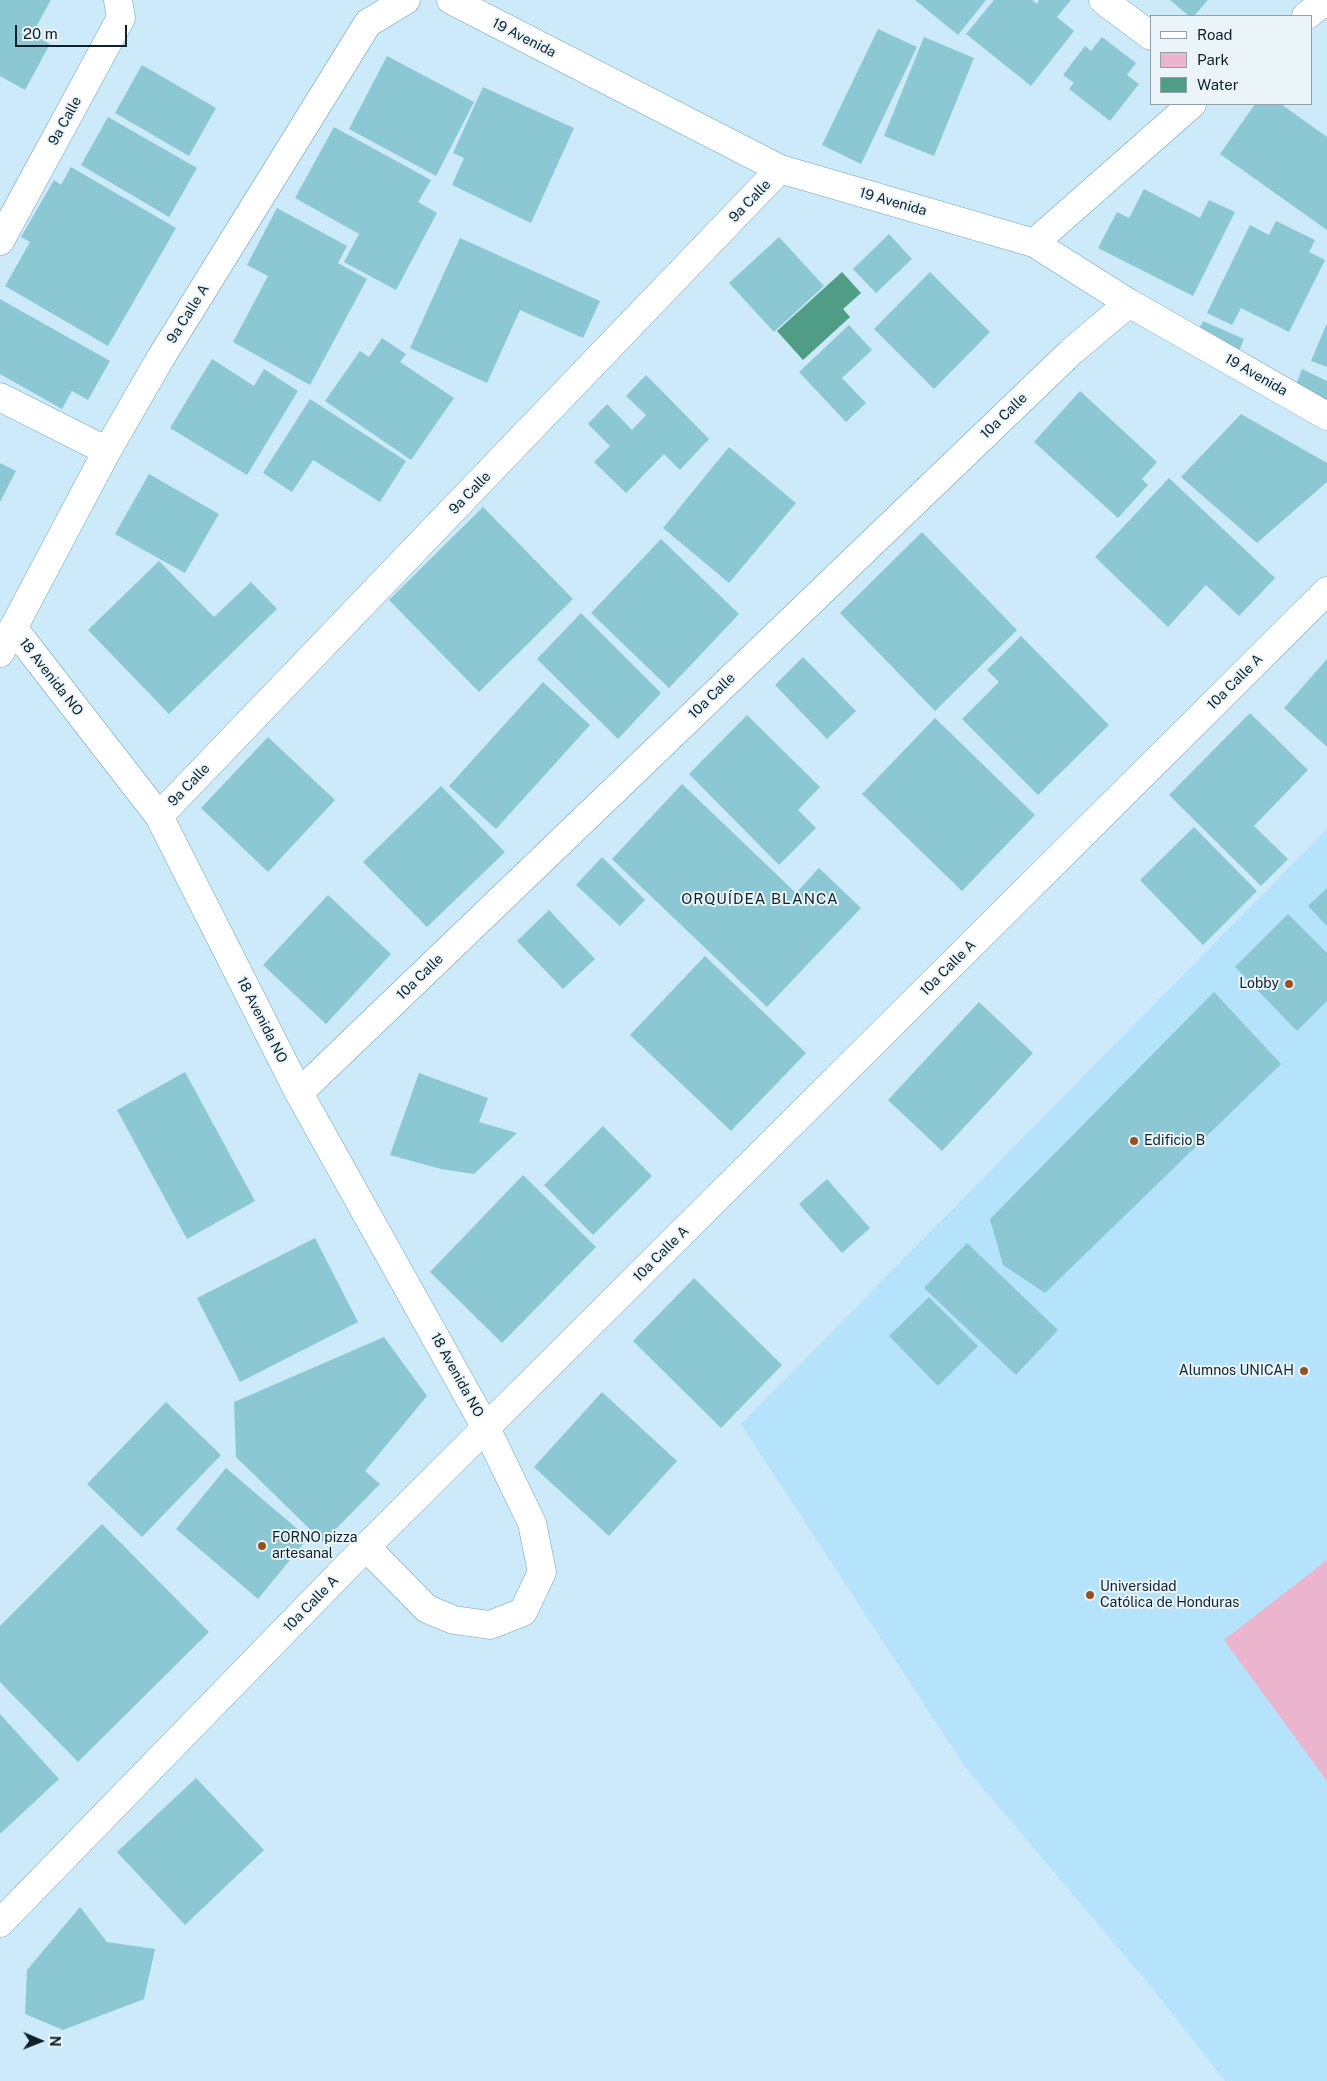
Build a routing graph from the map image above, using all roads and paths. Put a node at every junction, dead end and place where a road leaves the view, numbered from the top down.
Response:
1 (118, 0) edge
2 (406, 0) edge
3 (451, 0) edge
4 (1103, 0) edge
5 (1327, 0) edge
6 (1307, 15) edge
7 (1150, 35) edge
8 (1191, 105) edge
9 (780, 170) junction
10 (0, 241) edge
11 (1034, 243) junction
12 (1129, 303) junction
13 (0, 398) edge
14 (1327, 416) edge
15 (107, 451) junction
16 (1327, 590) edge
17 (14, 629) junction
18 (0, 653) edge
19 (159, 816) junction
20 (299, 1094) junction
21 (486, 1428) junction
22 (366, 1547) junction
23 (0, 1923) edge

1 - 10 street, 9a Calle
2 - 15 street, 9a Calle A
3 - 9 street, 19 Avenida
4 - 7 street
5 - 6 street
8 - 11 street
9 - 11 street, 19 Avenida
9 - 19 street, 9a Calle
11 - 12 street, 19 Avenida
12 - 14 street, 19 Avenida
12 - 20 street, 10a Calle
13 - 15 street
15 - 17 street, 9a Calle A
16 - 21 street, 10a Calle A
17 - 18 street, 9a Calle A
17 - 19 street, 18 Avenida NO
19 - 20 street, 18 Avenida NO
20 - 21 street, 18 Avenida NO
21 - 22 street, 10a Calle A
21 - 22 street, 18 Avenida NO
22 - 23 street, 10a Calle A

